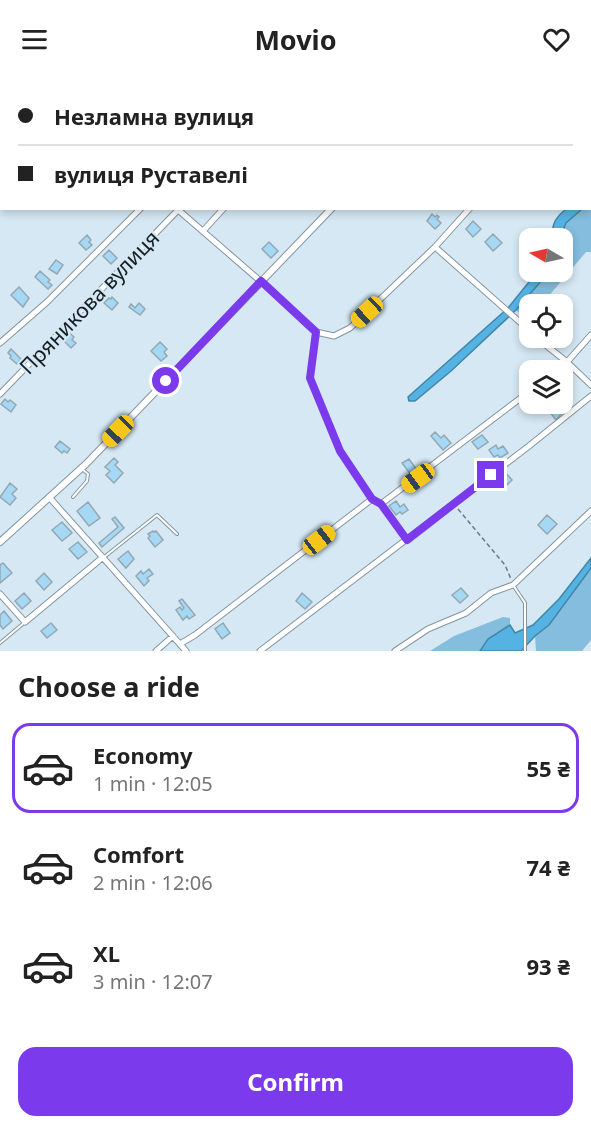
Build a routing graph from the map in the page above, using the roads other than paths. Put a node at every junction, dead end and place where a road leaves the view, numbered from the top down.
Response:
1 (139, 210) edge
2 (176, 210) edge
3 (178, 210) edge
4 (222, 210) edge
5 (330, 210) edge
6 (468, 210) edge
7 (203, 231) junction
8 (435, 247) junction
9 (261, 281) junction
10 (519, 321) edge
11 (316, 332) junction
12 (591, 336) edge
13 (0, 343) edge
14 (550, 348) edge
15 (564, 360) edge
16 (569, 360) edge
17 (573, 368) edge
18 (591, 385) edge
19 (0, 394) edge
20 (591, 396) edge
21 (519, 399) edge
22 (82, 468) junction
23 (50, 497) junction
24 (73, 497) dead end
25 (372, 499) junction
26 (381, 504) junction
27 (591, 511) edge
28 (177, 534) dead end
29 (407, 540) junction
30 (0, 542) edge
31 (102, 558) junction
32 (513, 585) junction
33 (0, 594) edge
34 (25, 622) junction
35 (173, 636) junction
36 (0, 643) edge
37 (180, 644) junction
38 (156, 651) edge
39 (186, 651) edge
40 (260, 651) edge
41 (395, 651) edge
42 (525, 651) edge

1 - 13 street
2 - 19 street, Пряникова вулиця
3 - 7 street
4 - 7 street
5 - 9 street
6 - 8 street
7 - 9 street
8 - 10 street
8 - 11 street
9 - 11 street
9 - 22 street
11 - 25 lane
12 - 16 street
14 - 15 street
17 - 18 street
20 - 29 street
21 - 26 street
22 - 23 street
22 - 24 lane
23 - 30 street
23 - 31 street
25 - 26 street
25 - 37 street
26 - 29 lane
27 - 32 street
28 - 31 lane
29 - 40 street
31 - 34 street
31 - 35 street
32 - 41 street
32 - 42 lane
33 - 34 street
34 - 36 lane
35 - 37 street
35 - 38 street
37 - 39 street

